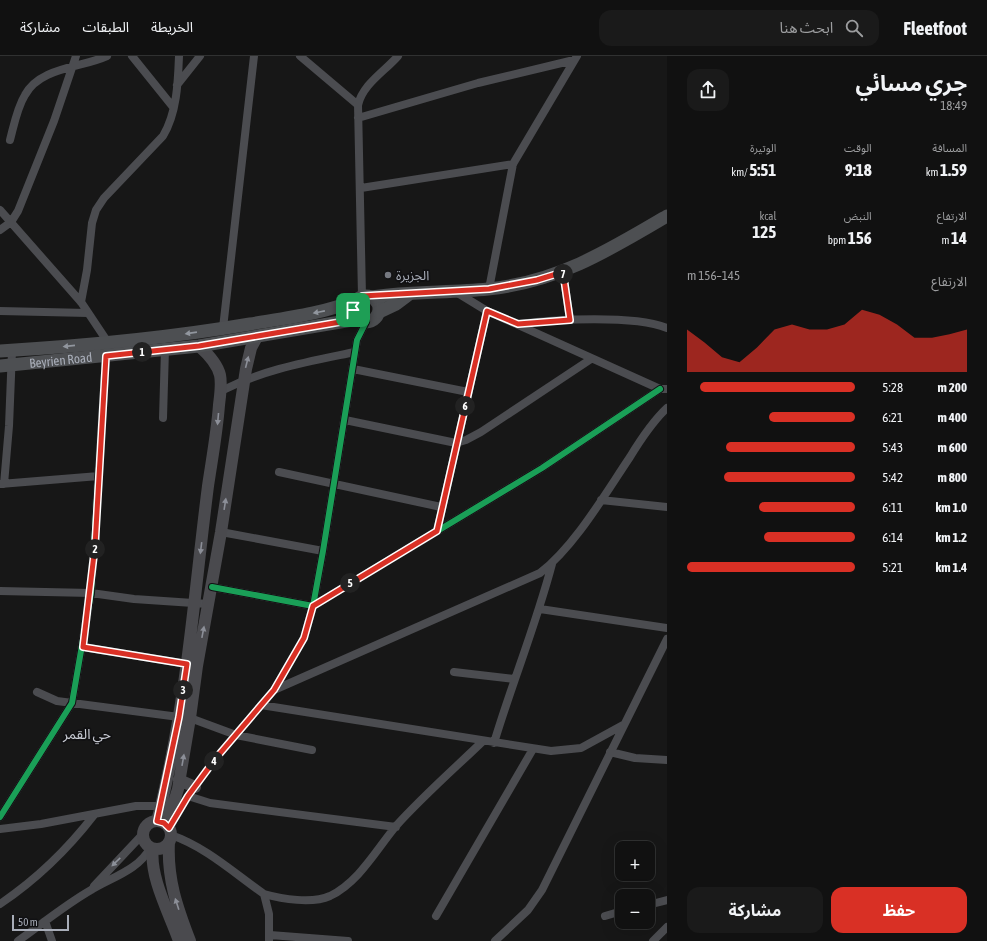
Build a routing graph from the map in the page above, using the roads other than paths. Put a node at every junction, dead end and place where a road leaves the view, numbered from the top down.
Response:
1 (76, 56) edge
2 (107, 56) edge
3 (132, 56) edge
4 (179, 56) edge
5 (200, 56) edge
6 (254, 56) edge
7 (300, 56) edge
8 (398, 56) edge
9 (576, 58) edge
10 (73, 68) junction
11 (177, 85) junction
12 (358, 105) junction
13 (173, 107) junction
14 (358, 118) junction
15 (10, 140) dead end
16 (513, 164) junction
17 (361, 188) junction
18 (0, 210) edge
19 (667, 216) edge
20 (11, 222) junction
21 (0, 230) edge
22 (563, 272) junction
23 (489, 289) junction
24 (455, 292) junction
25 (408, 295) junction
26 (363, 298) junction
27 (81, 302) junction
28 (0, 311) edge
29 (487, 311) junction
30 (379, 312) junction
31 (88, 313) junction
32 (570, 320) junction
33 (362, 321) junction
34 (518, 324) junction
35 (223, 328) junction
36 (667, 328) edge
37 (257, 336) junction
38 (107, 341) junction
39 (199, 346) junction
40 (165, 349) junction
41 (6, 351) edge
42 (355, 352) junction
43 (106, 356) junction
44 (591, 359) junction
45 (6, 365) edge
46 (353, 369) junction
47 (244, 379) junction
48 (664, 389) edge
49 (221, 391) junction
50 (468, 392) junction
51 (667, 408) edge
52 (163, 418) dead end
53 (345, 420) junction
54 (456, 443) junction
55 (278, 472) dead end
56 (99, 476) junction
57 (2, 484) edge
58 (335, 484) junction
59 (601, 500) junction
60 (441, 507) junction
61 (667, 507) edge
62 (437, 531) junction
63 (221, 532) junction
64 (323, 551) junction
65 (552, 564) junction
66 (212, 587) junction
67 (91, 593) junction
68 (0, 594) edge
69 (195, 602) junction
70 (208, 604) junction
71 (313, 606) junction
72 (540, 609) junction
73 (667, 628) edge
74 (667, 639) edge
75 (83, 647) junction
76 (187, 664) junction
77 (454, 672) dead end
78 (514, 679) junction
79 (274, 690) junction
80 (37, 692) dead end
81 (72, 703) junction
82 (261, 705) junction
83 (184, 718) junction
84 (624, 725) junction
85 (236, 735) junction
86 (483, 741) junction
87 (494, 743) junction
88 (533, 749) junction
89 (312, 750) dead end
90 (610, 752) junction
91 (667, 760) edge
92 (166, 784) junction
93 (179, 785) junction
94 (192, 792) junction
95 (161, 806) junction
96 (94, 815) junction
97 (0, 817) edge
98 (396, 827) junction
99 (0, 829) edge
100 (166, 830) junction
101 (142, 835) junction
102 (151, 849) junction
103 (91, 890) junction
104 (264, 894) junction
105 (667, 900) edge
106 (655, 903) edge
107 (0, 904) edge
108 (615, 913) edge
109 (436, 916) dead end
110 (605, 916) dead end
111 (45, 921) junction
112 (667, 927) edge
113 (269, 938) edge
114 (18, 941) edge
115 (52, 941) edge
116 (179, 941) edge
117 (190, 941) edge
118 (348, 941) edge
119 (495, 941) edge
120 (653, 941) edge

1 - 10 street
2 - 10 street
3 - 13 street
4 - 11 street
5 - 11 street
6 - 35 street
7 - 12 street
8 - 12 street
9 - 14 street
9 - 16 street
10 - 15 street
10 - 20 street
11 - 13 street
12 - 14 street
13 - 27 street
14 - 17 street
16 - 17 street
16 - 23 street
17 - 26 street
18 - 20 street
19 - 22 main road, Beyrien Road
20 - 21 street
20 - 27 street
22 - 23 main road, Beyrien Road
22 - 32 street
23 - 24 main road, Beyrien Road
24 - 25 main road, Beyrien Road
24 - 29 street
25 - 26 main road, Beyrien Road
25 - 30 main road
26 - 30 main road
26 - 33 main road
26 -> 35 main road, Beyrien Road
27 - 31 street
28 - 31 street
29 - 34 street
29 - 50 street
30 - 33 main road
31 - 38 street
32 - 34 street
32 - 36 street
33 - 37 main road, Beyrien Road
33 - 42 street
34 - 44 street
35 -> 38 main road, Beyrien Road
37 - 39 main road, Beyrien Road
47 -> 37 street
38 -> 41 main road, Beyrien Road
39 - 40 main road, Beyrien Road
39 - 49 street
40 - 43 main road, Beyrien Road
40 - 52 street
41 - 45 street
42 - 46 street
42 - 47 street
43 - 45 main road, Beyrien Road
43 - 56 street
44 - 48 street
44 - 54 street
45 - 57 street
46 - 50 street
46 - 53 street
47 - 49 street
63 -> 47 street
48 - 62 street
49 -> 69 street
50 - 54 street
51 - 59 street
53 - 54 street
53 - 58 street
54 - 60 street
55 - 58 street
56 - 57 street
56 - 67 street
58 - 60 street
58 - 64 street
59 - 61 street
59 - 65 street
60 - 62 street
62 - 71 street
63 - 64 street
63 - 66 street
64 - 71 street
65 - 72 street
65 - 79 street
66 - 70 street
66 - 71 street
67 - 68 street
67 - 69 street
67 - 75 street
69 - 70 street
69 - 76 street
83 -> 70 street
71 - 79 street
72 - 73 street
72 - 78 street
74 - 84 street
75 - 76 street
75 - 81 street
76 - 83 street
77 - 78 street
78 - 87 street
79 - 82 street
80 - 81 street
81 - 83 street
81 - 97 street
82 - 85 street
82 - 86 street
83 - 85 street
83 - 92 street
93 -> 83 street
84 - 88 street
84 - 90 street
85 - 89 street
85 - 94 street
86 - 87 street
86 - 98 street
87 - 88 street
88 - 109 street
90 - 91 street
90 - 119 street
92 - 93 street
92 - 95 street
93 - 94 street
93 - 100 street
94 - 98 street
94 - 100 street
95 - 96 street
95 - 100 street
96 - 99 street
96 - 107 street
98 - 104 street
100 - 101 street
100 - 102 street
100 - 104 street
117 -> 100 street
101 - 102 street
101 -> 103 street
102 - 103 street
102 - 116 street
103 - 111 street
104 - 113 street
105 - 106 street
108 - 110 street
111 - 114 street
111 - 115 street
112 - 120 street
113 - 118 street

